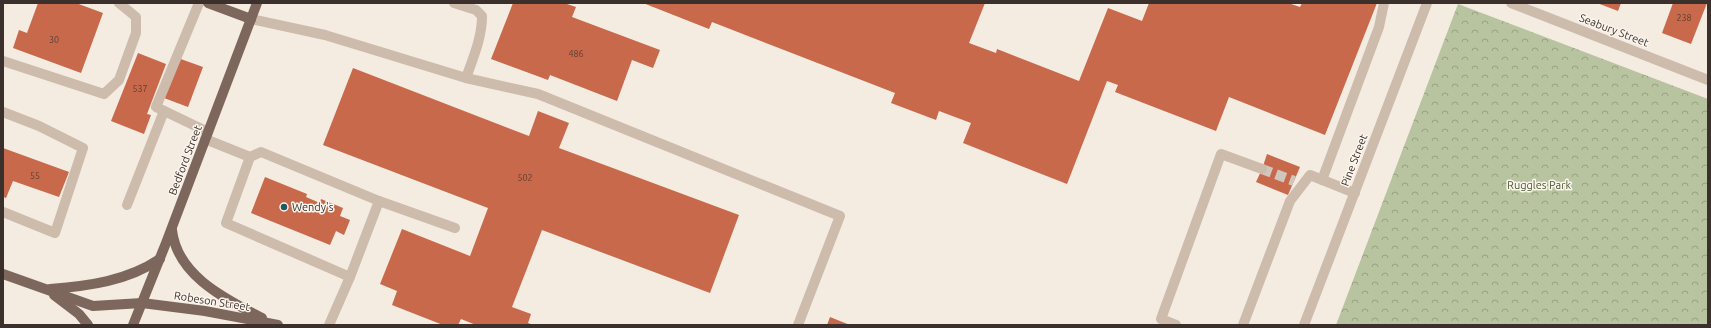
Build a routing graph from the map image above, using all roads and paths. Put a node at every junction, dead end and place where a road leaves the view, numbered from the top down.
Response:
1 (119, 3) edge
2 (199, 3) edge
3 (208, 3) edge
4 (256, 3) edge
5 (454, 3) edge
6 (1384, 3) edge
7 (1427, 3) edge
8 (1511, 3) edge
9 (251, 18) junction
10 (3, 61) edge
11 (466, 78) junction
12 (1708, 80) edge
13 (164, 111) junction
14 (3, 112) edge
15 (207, 136) junction
16 (250, 157) junction
17 (1262, 169) tunnel mouth
18 (1322, 180) junction
19 (1355, 193) junction
20 (379, 201) junction
21 (126, 205) dead end
22 (3, 212) edge
23 (172, 228) junction
24 (455, 228) dead end
25 (160, 259) junction
26 (3, 274) edge
27 (350, 277) junction
28 (46, 289) junction
29 (142, 303) junction
30 (274, 324) edge
31 (88, 325) edge
32 (133, 325) edge
33 (329, 325) edge
34 (798, 325) edge
35 (1176, 325) edge
36 (1243, 325) edge
37 (1304, 325) edge

1 - 10 street
2 - 13 street
3 - 9 main road
4 - 9 main road, Bedford Street
5 - 11 street
6 - 18 street
7 - 19 street, Pine Street
8 - 12 street, Seabury Street
9 - 11 street
9 - 15 main road, Bedford Street
11 - 34 street
13 - 15 street
13 - 21 street
14 - 22 street
15 - 16 street
15 - 23 main road, Bedford Street
16 - 20 street
16 - 27 street
17 - 35 street
18 - 19 street
18 - 36 street
19 - 37 street, Pine Street
20 - 24 street
20 - 27 street
23 - 25 main road, Bedford Street
23 - 30 main road
25 - 28 main road
25 - 29 main road, Bedford Street
26 - 28 main road, Robeson Street
27 - 33 street
28 - 29 main road, Robeson Street
28 - 31 main road
29 - 30 main road, Robeson Street
29 - 32 main road, Bedford Street

